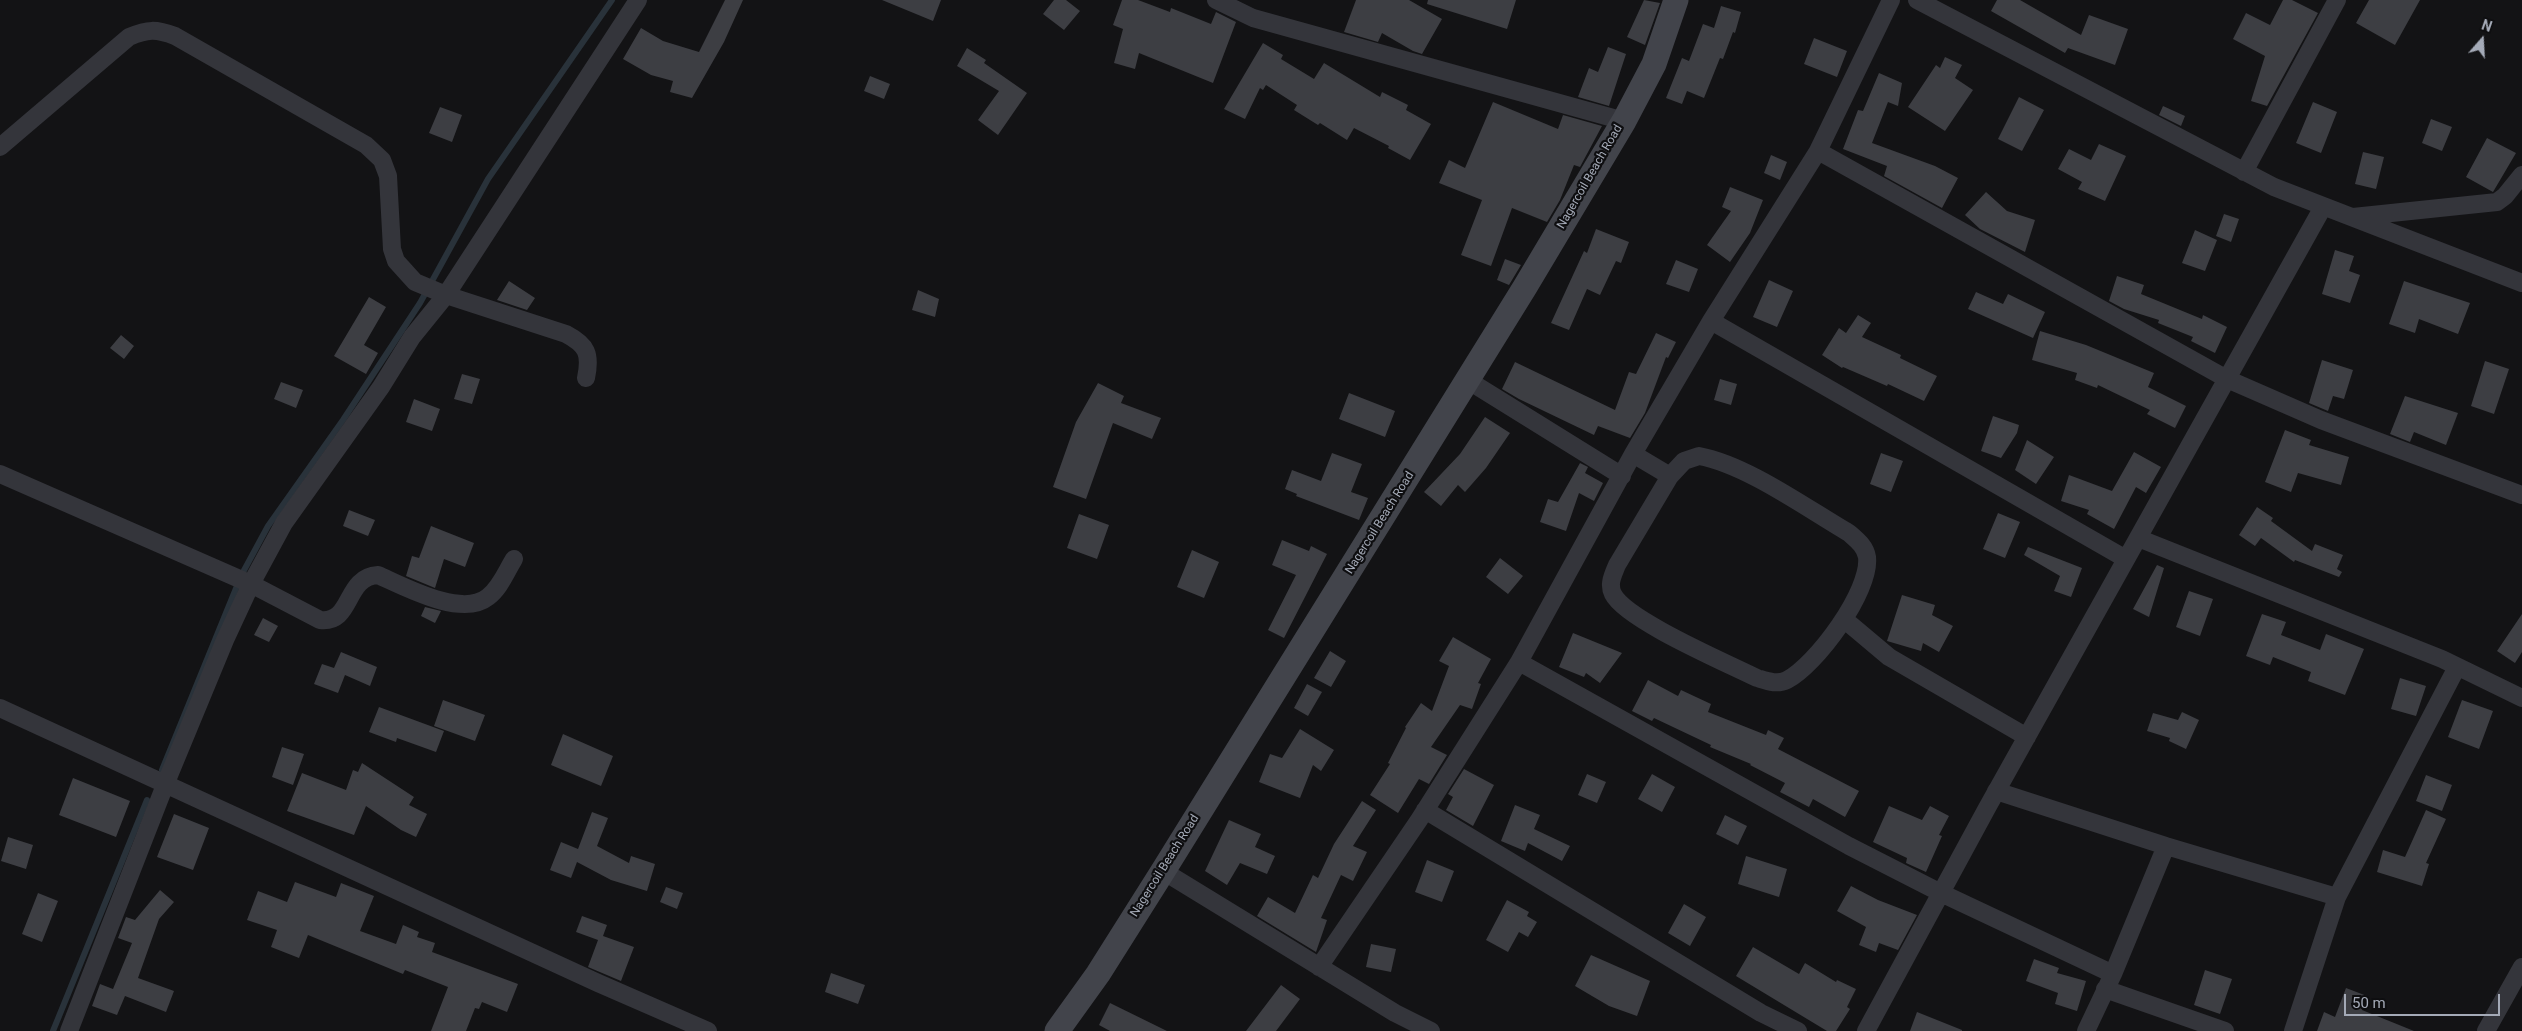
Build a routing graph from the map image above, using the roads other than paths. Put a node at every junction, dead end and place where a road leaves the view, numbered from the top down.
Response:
1 (638, 0) edge
2 (1216, 0) edge
3 (1676, 0) edge
4 (1892, 0) edge
5 (1916, 0) edge
6 (2337, 0) edge
7 (1624, 120) junction
8 (0, 147) edge
9 (1818, 151) junction
10 (2244, 172) junction
11 (2522, 175) edge
12 (2323, 207) junction
13 (2350, 217) junction
14 (2522, 283) edge
15 (442, 293) junction
16 (1711, 320) junction
17 (586, 378) dead end
18 (2227, 379) junction
19 (1469, 381) junction
20 (1633, 454) junction
21 (0, 474) edge
22 (1622, 476) junction
23 (1670, 476) junction
24 (2522, 495) edge
25 (2138, 538) junction
26 (514, 559) dead end
27 (2126, 559) junction
28 (252, 584) junction
29 (1845, 620) junction
30 (1519, 662) junction
31 (2458, 667) junction
32 (2522, 698) edge
33 (0, 708) edge
34 (2027, 738) junction
35 (165, 785) junction
36 (1996, 791) junction
37 (1425, 810) junction
38 (2166, 846) junction
39 (1163, 871) junction
40 (1941, 893) junction
41 (2337, 897) junction
42 (1318, 967) junction
43 (2522, 967) edge
44 (2109, 982) junction
45 (69, 1031) edge
46 (708, 1031) edge
47 (1057, 1031) edge
48 (1431, 1031) edge
49 (1798, 1031) edge
50 (1866, 1031) edge
51 (2086, 1031) edge
52 (2225, 1031) edge
53 (2293, 1031) edge
54 (2486, 1031) edge

1 - 15 street
2 - 7 street
3 - 7 main road, Nagercoil Beach Road
4 - 9 street
5 - 10 street
6 - 10 street
7 - 19 main road, Nagercoil Beach Road
8 - 15 street
9 - 16 street
9 - 18 street
10 - 12 street
11 - 13 street
12 - 13 street
12 - 18 street
13 - 14 street
15 - 17 street
15 - 28 street
16 - 20 street
16 - 27 street
18 - 24 street
18 - 25 street
19 - 22 street
19 - 39 main road, Nagercoil Beach Road
20 - 22 street
20 - 23 street
21 - 28 street
22 - 30 street
23 - 29 street
23 - 29 street
25 - 27 street
25 - 31 street
26 - 28 street
27 - 34 street
28 - 35 street
29 - 34 street
30 - 37 street
30 - 40 street
31 - 32 street
31 - 41 street
33 - 35 street
34 - 36 street
35 - 45 street
35 - 46 street
36 - 38 street
36 - 40 street
37 - 42 street
37 - 49 street
38 - 41 street
38 - 44 street
39 - 42 street
39 - 47 main road, Nagercoil Beach Road
40 - 44 street
40 - 50 street
41 - 53 street
42 - 48 street
43 - 54 street
44 - 51 street
44 - 52 street

